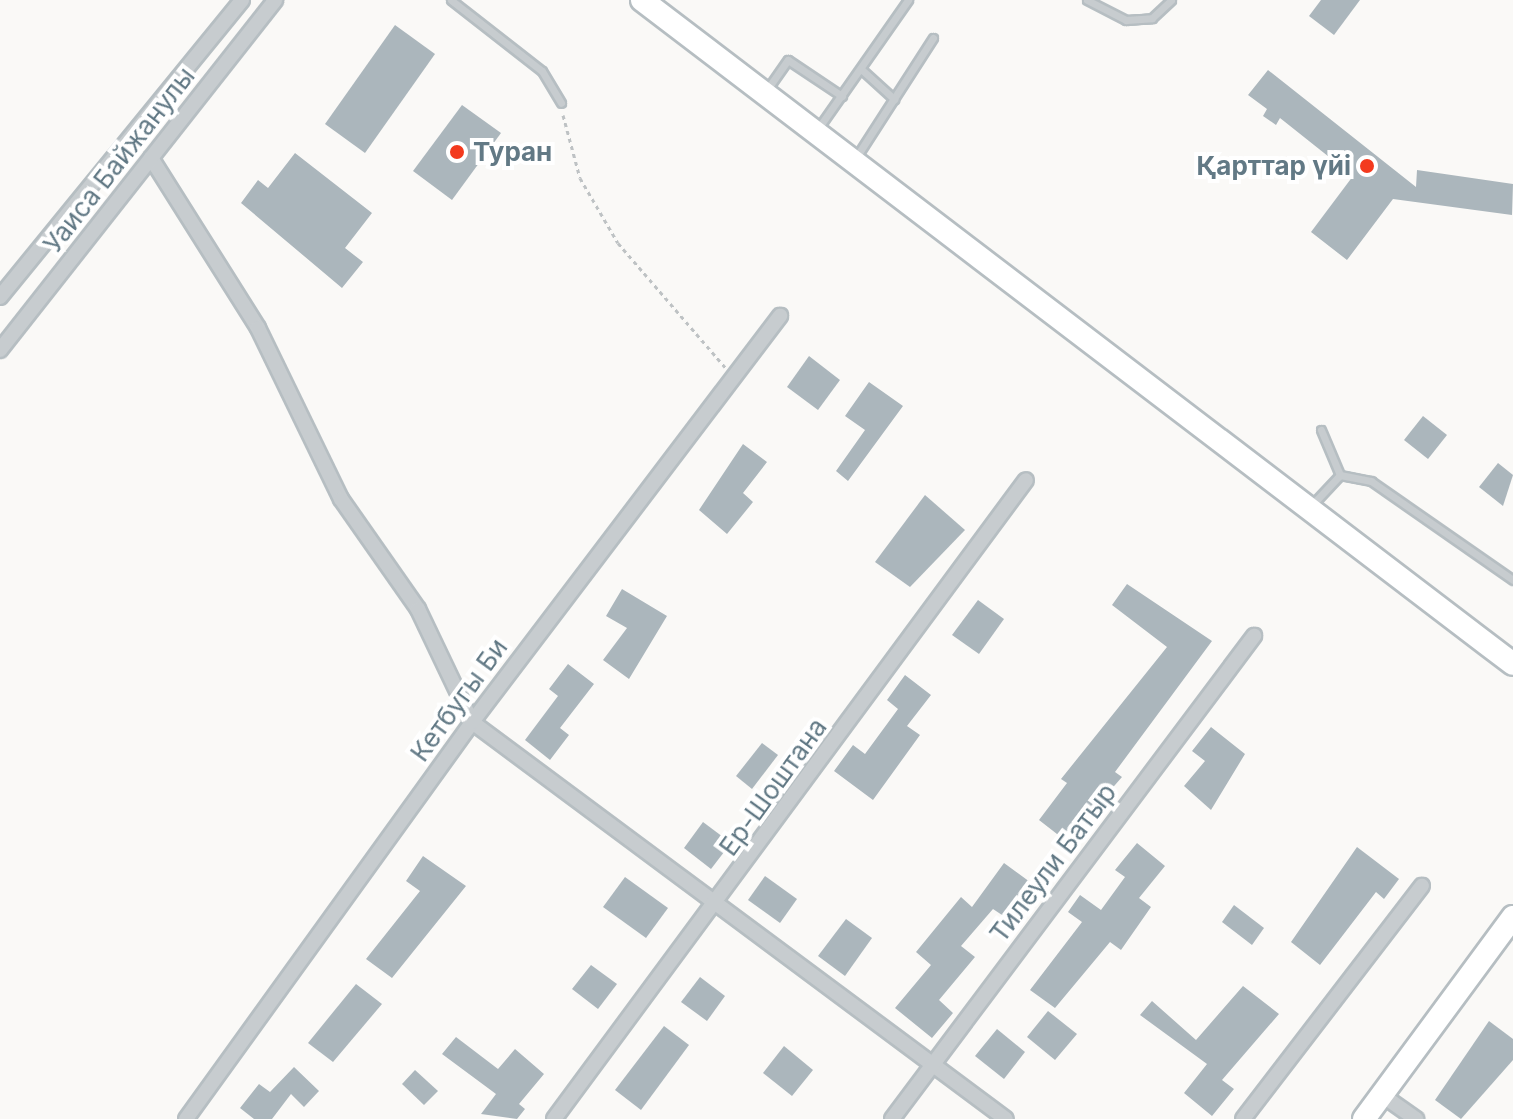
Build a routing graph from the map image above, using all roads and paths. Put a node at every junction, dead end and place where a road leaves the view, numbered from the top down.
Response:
1 (242, 0) edge
2 (275, 0) edge
3 (451, 0) edge
4 (642, 0) edge
5 (908, 0) edge
6 (1087, 0) edge
7 (1171, 0) edge
8 (933, 38) dead end
9 (861, 69) junction
10 (765, 93) junction
11 (842, 96) junction
12 (894, 99) junction
13 (561, 103) joint
14 (816, 132) junction
15 (151, 158) junction
16 (854, 161) junction
17 (0, 297) edge
18 (780, 316) dead end
19 (0, 350) edge
20 (732, 376) junction
21 (1321, 430) dead end
22 (1340, 475) junction
23 (1026, 480) dead end
24 (1309, 508) junction
25 (1513, 580) edge
26 (1254, 636) dead end
27 (1513, 664) edge
28 (472, 722) junction
29 (1422, 886) dead end
30 (718, 903) junction
31 (1513, 917) edge
32 (933, 1064) junction
33 (1382, 1095) junction
34 (186, 1119) edge
35 (554, 1119) edge
36 (892, 1119) edge
37 (1006, 1119) edge
38 (1243, 1119) edge
39 (1364, 1119) edge
40 (1416, 1119) edge

1 - 17 street
2 - 15 street, Уаиса Байжанулы
3 - 13 lane
4 - 10 main road
5 - 9 lane
6 - 7 lane
8 - 12 lane
9 - 11 lane
9 - 12 lane
10 - 11 lane
10 - 14 main road
11 - 14 lane
12 - 16 lane
13 - 20 path
14 - 16 main road
15 - 19 street, Уаиса Байжанулы
15 - 28 street
16 - 24 main road
18 - 20 street, Кетбугы Би
20 - 28 street, Кетбугы Би
21 - 22 lane
22 - 24 lane
22 - 25 lane
23 - 30 street, Ер-Шоштана
24 - 27 main road
26 - 32 street, Тилеули Батыр
28 - 30 street
28 - 34 street, Кетбугы Би
29 - 38 street
30 - 32 street
30 - 35 street, Ер-Шоштана
31 - 33 main road
32 - 36 street, Тилеули Батыр
32 - 37 street
33 - 39 main road
33 - 40 street

